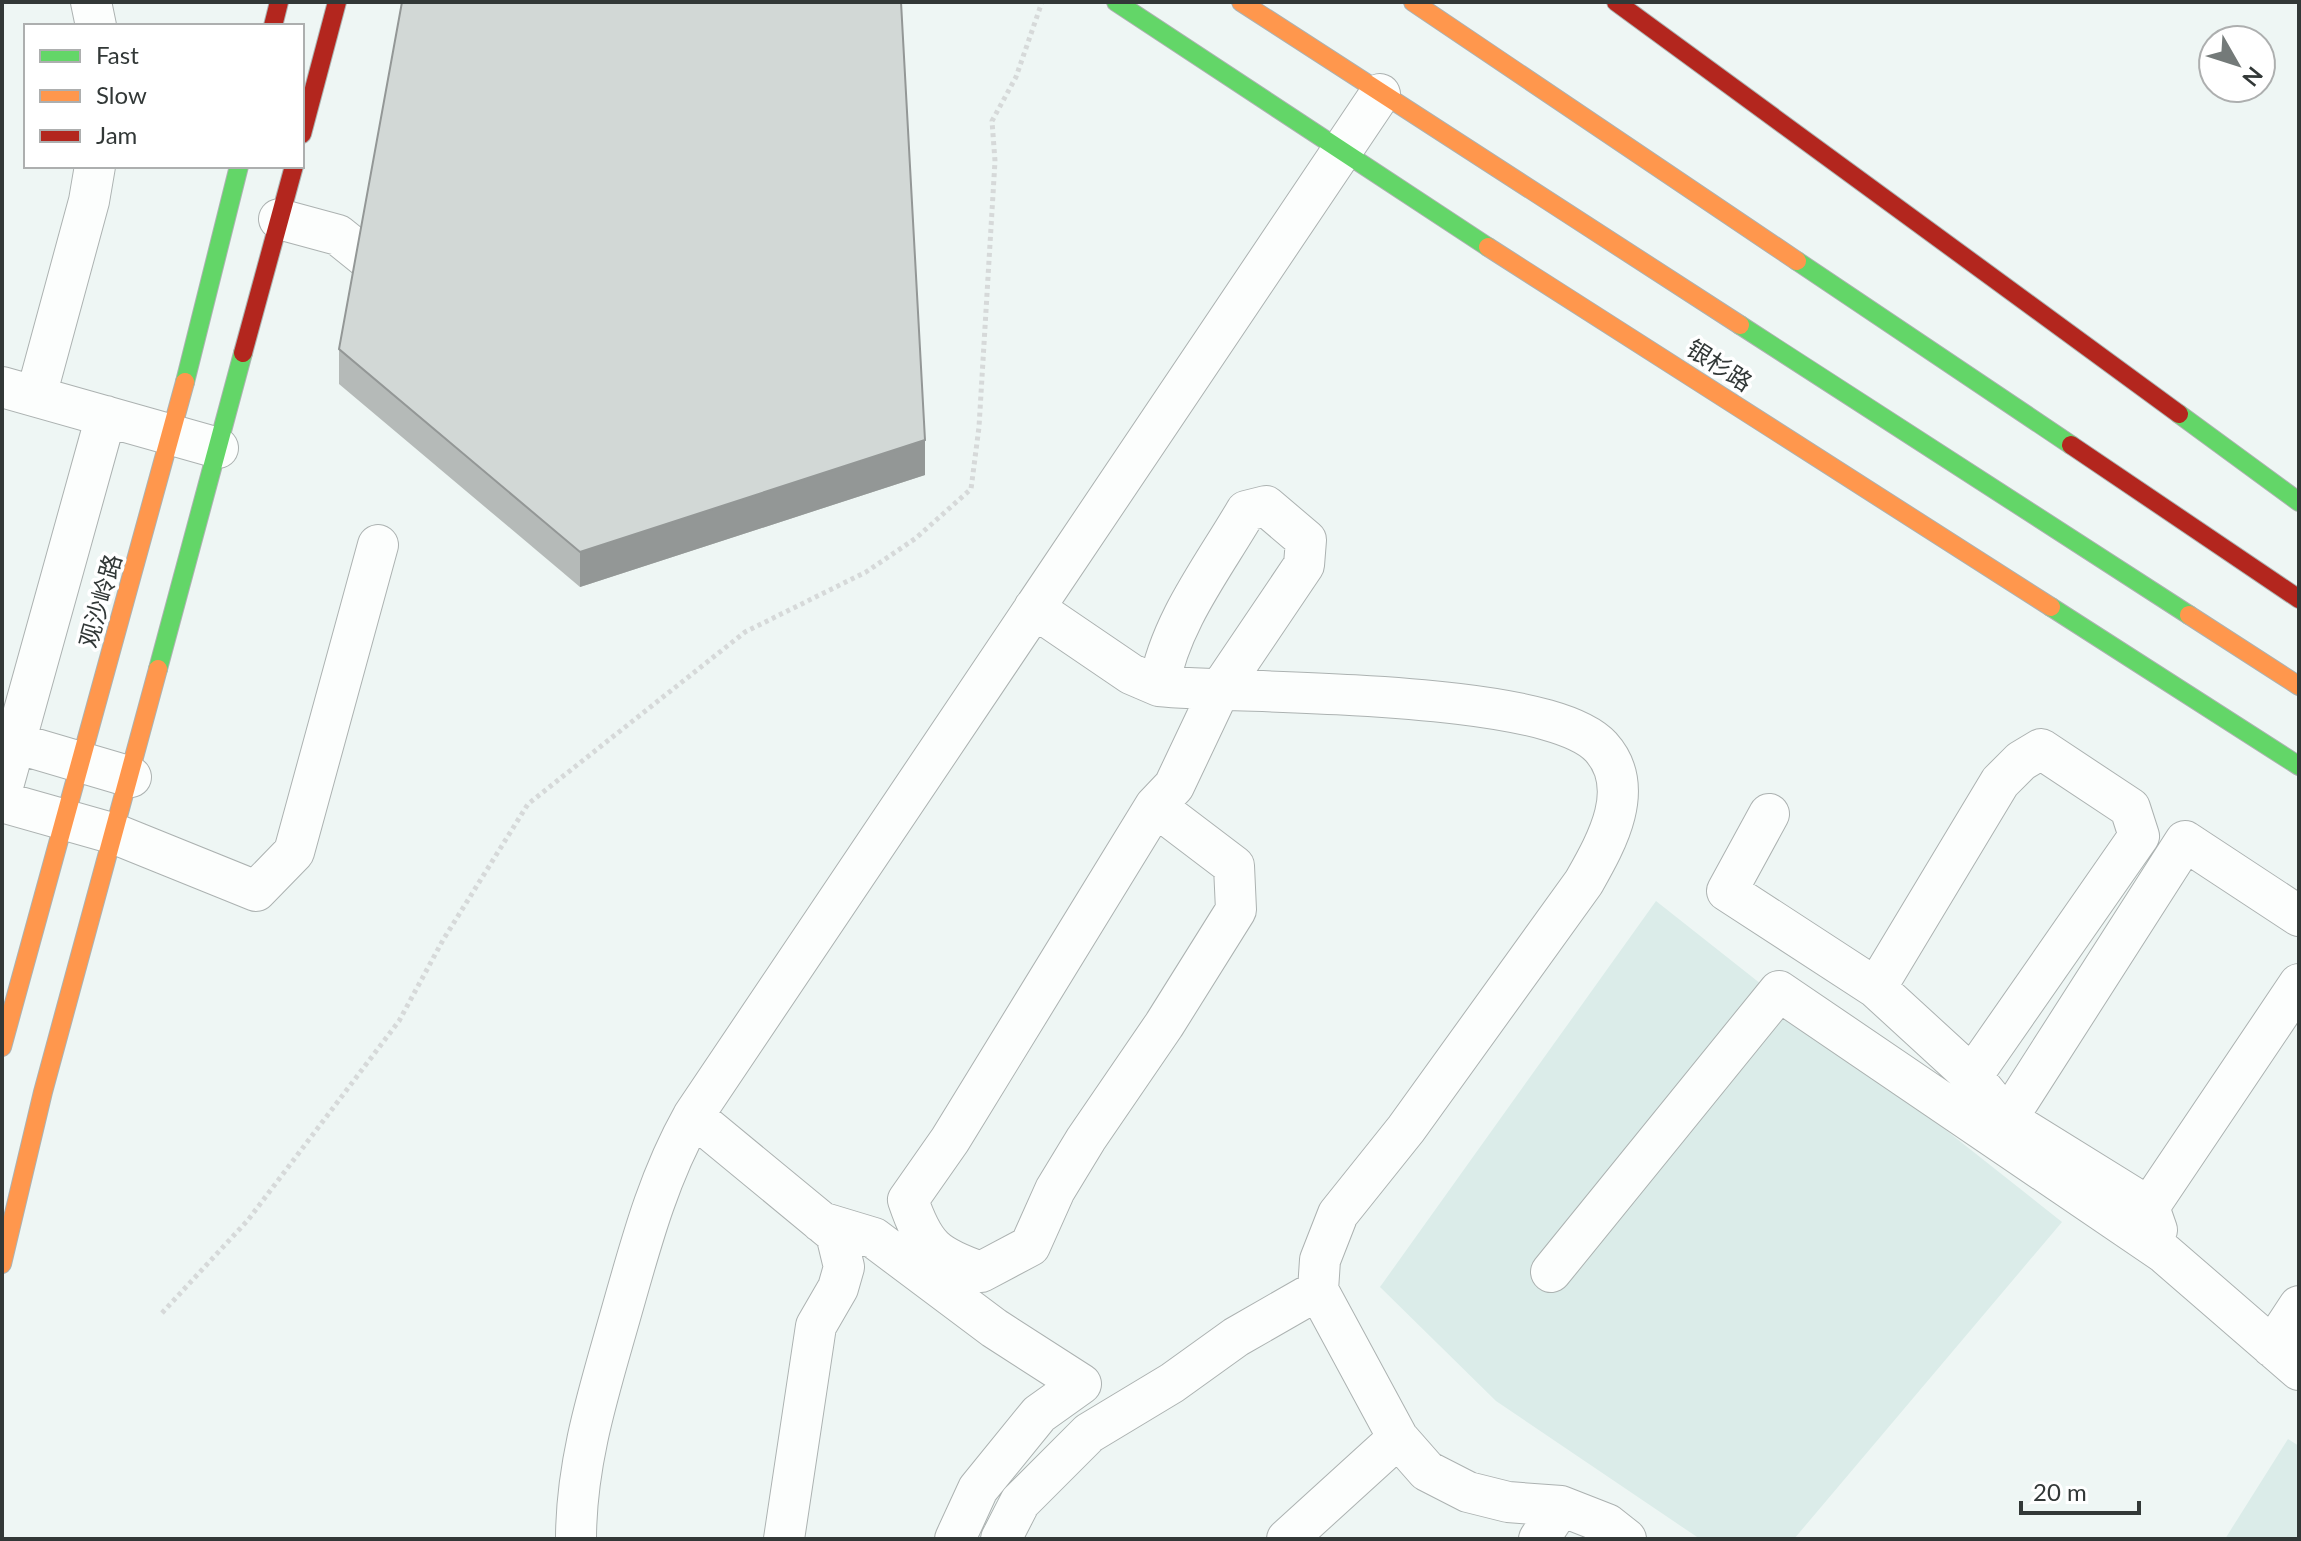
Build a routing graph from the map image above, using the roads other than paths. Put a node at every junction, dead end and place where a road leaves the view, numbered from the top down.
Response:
1 (91, 2) edge
2 (279, 2) edge
3 (337, 2) edge
4 (1116, 2) edge
5 (1241, 2) edge
6 (1413, 2) edge
7 (1616, 2) edge
8 (96, 24) edge
9 (274, 24) edge
10 (1380, 94) junction
11 (304, 126) edge
12 (1341, 153) junction
13 (95, 168) edge
14 (239, 168) edge
15 (293, 168) edge
16 (279, 219) junction
17 (431, 313) edge
18 (19, 392) edge
19 (106, 416) junction
20 (172, 436) junction
21 (218, 448) junction
22 (2299, 502) edge
23 (378, 545) dead end
24 (2299, 599) edge
25 (1034, 608) junction
26 (1159, 686) junction
27 (2299, 686) edge
28 (1219, 691) junction
29 (9, 741) edge
30 (81, 763) junction
31 (2299, 766) edge
32 (131, 777) junction
33 (2, 790) edge
34 (2, 802) edge
35 (1155, 806) junction
36 (1769, 814) dead end
37 (65, 821) junction
38 (115, 834) junction
39 (2299, 916) edge
40 (2299, 984) edge
41 (1876, 988) junction
42 (2, 1047) edge
43 (1972, 1076) junction
44 (693, 1116) junction
45 (2007, 1119) junction
46 (2149, 1207) junction
47 (821, 1222) junction
48 (2164, 1253) junction
49 (2, 1264) edge
50 (1551, 1272) dead end
51 (1318, 1290) junction
52 (2299, 1306) edge
53 (2286, 1359) edge
54 (1398, 1438) junction
55 (1561, 1506) junction
56 (576, 1539) edge
57 (784, 1539) edge
58 (955, 1539) edge
59 (1001, 1539) edge
60 (1287, 1539) edge
61 (1539, 1539) edge
62 (1626, 1539) edge

1 - 8 street
2 - 9 street
3 - 11 street
4 - 12 street, 银杉路
5 - 10 street, 银杉路
6 - 24 street
7 - 22 street
10 - 12 street
10 - 27 street, 银杉路
12 - 25 street
12 - 31 street, 银杉路
13 - 18 street
14 - 20 street, 观沙岭路
15 - 16 street
16 - 17 street
16 - 21 street
18 - 19 street
19 - 20 street
19 - 29 street
20 - 21 street
20 - 30 street, 观沙岭路
21 - 32 street
23 - 38 street
25 - 26 street
25 - 44 street
26 - 28 street
26 - 28 street
28 - 35 street
28 - 51 street
29 - 30 street
29 - 33 street
30 - 32 street
30 - 37 street, 观沙岭路
32 - 38 street
34 - 37 street
35 - 35 street
36 - 41 street
37 - 38 street
37 - 42 street, 观沙岭路
38 - 49 street
39 - 45 street
40 - 46 street
41 - 43 street
41 - 43 street
43 - 45 street
44 - 47 street
44 - 56 street
45 - 46 street
46 - 48 street
47 - 57 street
47 - 58 street
48 - 50 street
48 - 53 street
51 - 54 street
51 - 59 street
52 - 53 street
54 - 55 street
54 - 60 street
55 - 61 street
55 - 62 street

